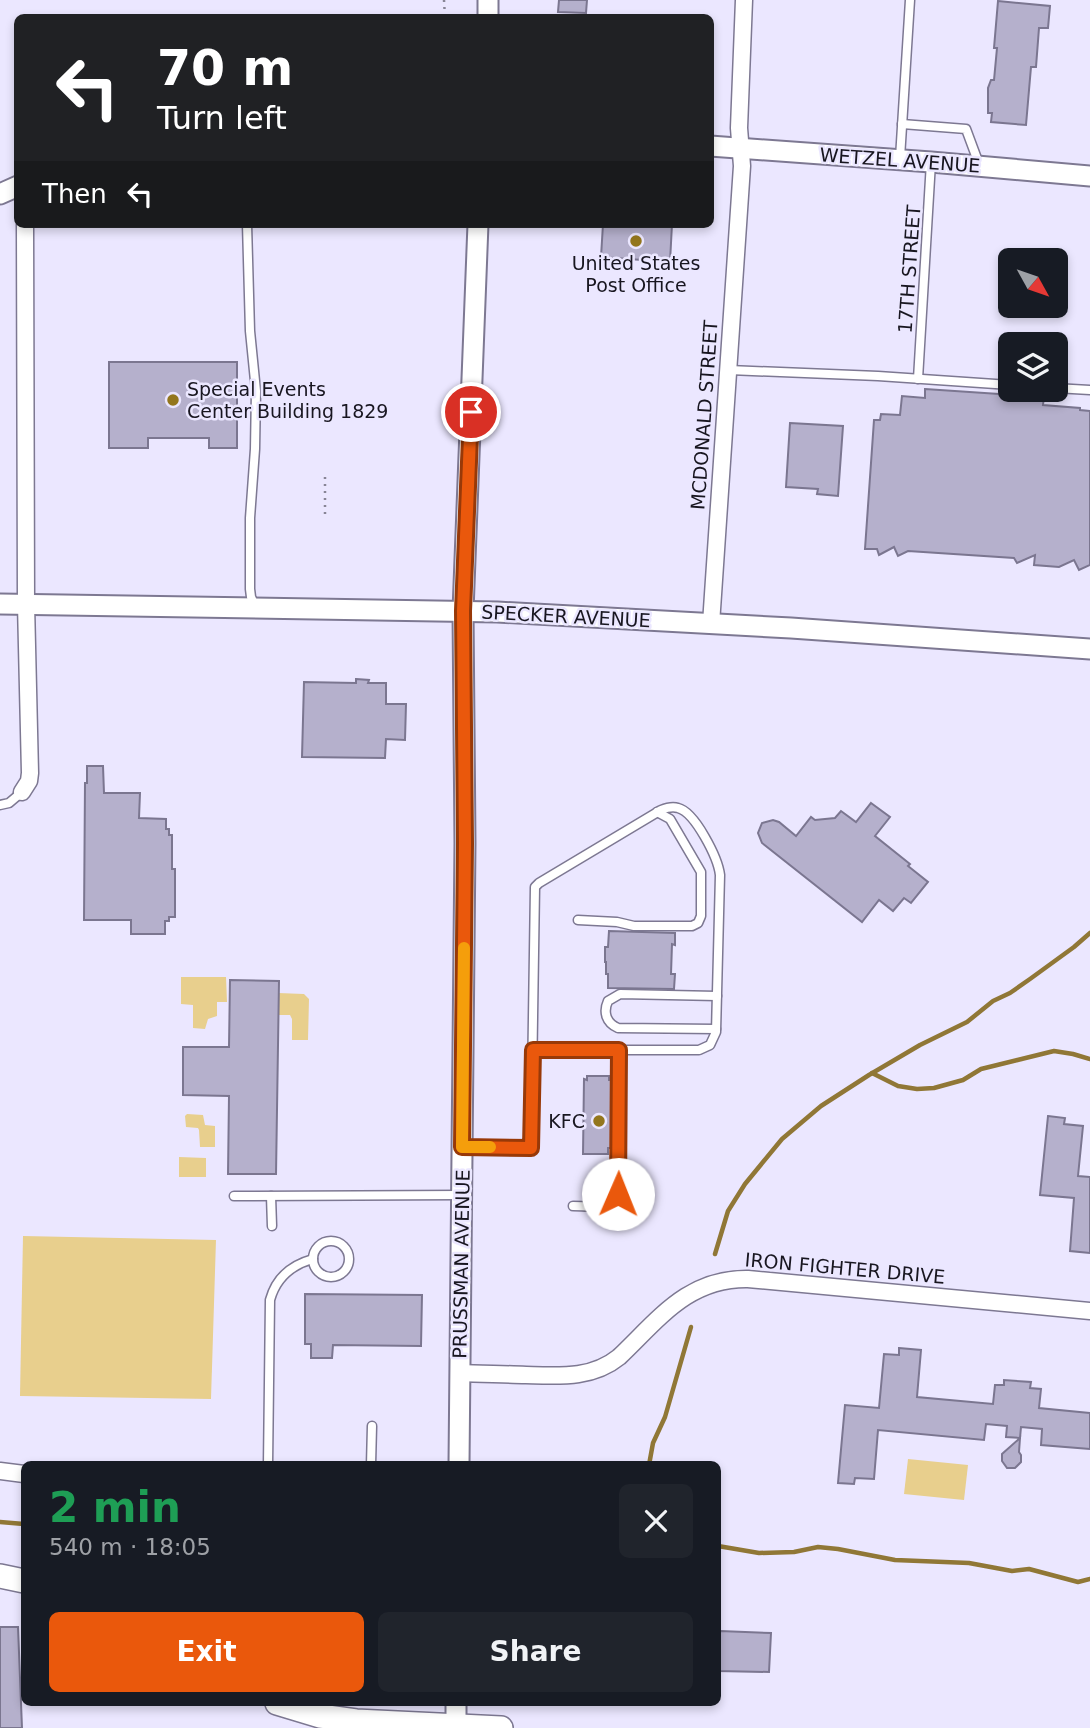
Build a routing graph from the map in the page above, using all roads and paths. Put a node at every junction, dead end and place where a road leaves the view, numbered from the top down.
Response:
1 (744, 0) edge
2 (910, 0) edge
3 (902, 124) junction
4 (714, 146) edge
5 (740, 148) junction
6 (900, 160) junction
7 (931, 162) junction
8 (980, 166) junction
9 (1090, 176) edge
10 (25, 228) edge
11 (247, 228) edge
12 (478, 228) edge
13 (729, 370) junction
14 (918, 379) junction
15 (998, 384) edge
16 (1068, 389) edge
17 (1090, 390) edge
18 (325, 477) dead end
19 (325, 519) dead end
20 (0, 604) edge
21 (26, 604) junction
22 (257, 608) junction
23 (463, 611) junction
24 (711, 624) junction
25 (1090, 649) edge
26 (23, 792) joint
27 (0, 806) edge
28 (657, 812) junction
29 (578, 920) dead end
30 (717, 996) junction
31 (716, 1029) junction
32 (533, 1050) junction
33 (619, 1050) junction
34 (462, 1147) junction
35 (462, 1195) junction
36 (234, 1196) dead end
37 (271, 1196) junction
38 (573, 1206) dead end
39 (272, 1226) dead end
40 (313, 1259) junction
41 (1090, 1311) edge
42 (460, 1373) junction
43 (372, 1426) dead end
44 (268, 1461) edge
45 (371, 1461) edge
46 (459, 1461) edge
47 (0, 1471) edge
48 (21, 1474) edge
49 (0, 1576) edge
50 (21, 1580) edge
51 (288, 1706) edge
52 (456, 1719) edge
53 (501, 1728) edge

1 - 5 street, MCDONALD STREET
2 - 3 lane
3 - 6 lane
3 - 8 lane
4 - 5 street, WETZEL AVENUE
5 - 6 street, WETZEL AVENUE
5 - 13 street, MCDONALD STREET
6 - 7 street, WETZEL AVENUE
7 - 8 street, WETZEL AVENUE
7 - 14 lane, 17TH STREET
8 - 9 street, WETZEL AVENUE
10 - 21 street
11 - 22 lane
12 - 23 street, PRUSSMAN AVENUE
13 - 14 lane
13 - 24 street, MCDONALD STREET
14 - 15 lane
16 - 17 lane
18 - 19 path
20 - 21 street, SPECKER AVENUE
21 - 22 street, SPECKER AVENUE
21 - 26 street
22 - 23 street, SPECKER AVENUE
23 - 24 street, SPECKER AVENUE
23 - 34 street, PRUSSMAN AVENUE
24 - 25 street, SPECKER AVENUE
26 - 27 lane
28 - 29 lane
28 - 30 lane
28 - 32 lane
30 - 31 lane
30 - 31 lane
31 - 33 lane
32 - 33 lane
32 - 34 lane
33 - 38 lane
34 - 35 street, PRUSSMAN AVENUE
35 - 37 lane
35 - 42 street, PRUSSMAN AVENUE
36 - 37 lane
37 - 39 lane
40 - 40 lane
40 - 44 lane
41 - 42 street, IRON FIGHTER DRIVE
42 - 46 street, PRUSSMAN AVENUE
43 - 45 lane
47 - 48 street
49 - 50 main road
51 - 52 main road
52 - 53 main road

